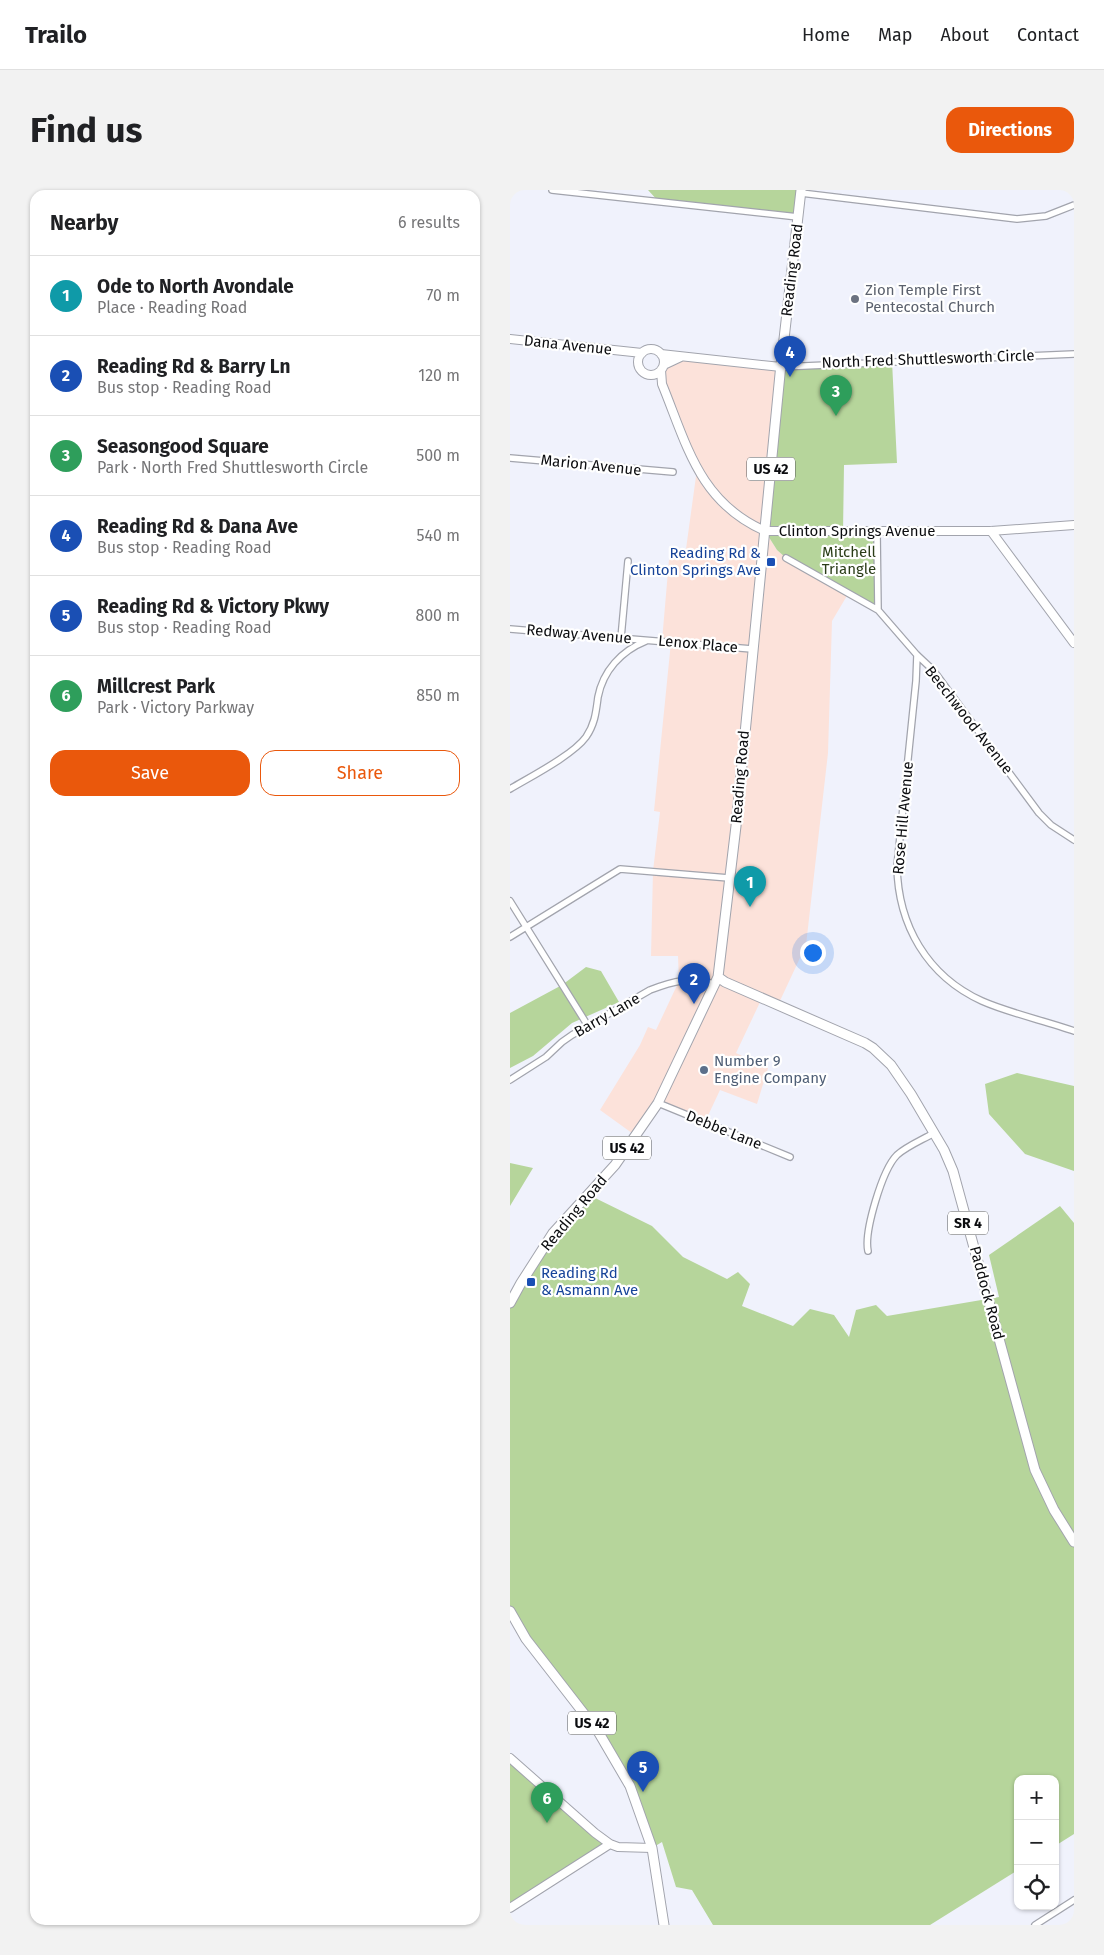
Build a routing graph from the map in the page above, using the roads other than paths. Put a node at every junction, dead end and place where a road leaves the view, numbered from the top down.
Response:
1 (552, 190) edge
2 (801, 191) edge
3 (1074, 205) edge
4 (798, 217) junction
5 (510, 339) edge
6 (625, 351) junction
7 (642, 353) junction
8 (661, 354) junction
9 (1074, 354) edge
10 (682, 357) junction
11 (638, 364) junction
12 (781, 367) junction
13 (663, 368) junction
14 (652, 376) junction
15 (662, 384) junction
16 (510, 458) edge
17 (673, 472) dead end
18 (1074, 525) edge
19 (765, 531) junction
20 (991, 531) junction
21 (877, 532) junction
22 (786, 558) dead end
23 (628, 561) dead end
24 (878, 610) junction
25 (510, 629) edge
26 (621, 638) junction
27 (648, 640) junction
28 (1074, 643) edge
29 (752, 648) junction
30 (917, 655) junction
31 (510, 789) edge
32 (1074, 840) edge
33 (729, 878) junction
34 (510, 901) edge
35 (526, 927) junction
36 (510, 937) edge
37 (716, 981) junction
38 (588, 1026) junction
39 (1074, 1031) edge
40 (510, 1080) edge
41 (658, 1103) junction
42 (934, 1133) junction
43 (790, 1157) dead end
44 (868, 1251) dead end
45 (510, 1303) edge
46 (1074, 1542) edge
47 (510, 1611) edge
48 (510, 1758) edge
49 (610, 1844) junction
50 (652, 1848) junction
51 (1074, 1900) edge
52 (510, 1908) edge
53 (664, 1925) edge
54 (1035, 1925) edge

1 - 4 street
2 - 3 street
2 - 4 main road, Reading Road / US 42
4 - 12 main road, Reading Road / US 42
5 - 6 street, Dana Avenue
6 - 7 street, Dana Avenue
6 - 11 street, Dana Avenue
7 - 8 street
7 - 11 street
8 - 10 street
8 - 13 street
9 - 12 street, North Fred Shuttlesworth Circle
10 - 12 street
10 - 13 street
11 - 14 street
12 - 19 main road, Reading Road / US 42
13 - 14 street
13 - 15 street, Clinton Springs Avenue
14 - 15 street, Clinton Springs Avenue
15 - 19 street, Clinton Springs Avenue
16 - 17 street, Marion Avenue
18 - 20 street, Clinton Springs Avenue
19 - 21 street, Clinton Springs Avenue
19 - 29 main road, Reading Road / US 42
20 - 21 street, Clinton Springs Avenue
20 - 28 street
21 - 24 street
22 - 24 street, Beechwood Avenue
23 - 26 street
24 - 30 street, Beechwood Avenue
25 - 26 street, Redway Avenue
26 - 27 street, Redway Avenue
27 - 29 street, Lenox Place
27 - 31 street, Lenox Place
29 - 33 main road, Reading Road / US 42
30 - 32 street, Beechwood Avenue
30 - 39 street, Rose Hill Avenue
33 - 35 street
33 - 37 main road, Reading Road / US 42
34 - 35 street
35 - 36 street
35 - 38 street
37 - 38 street, Barry Lane
37 - 41 main road, Reading Road / US 42
37 - 42 main road, Paddock Road / SR 4
38 - 40 street, Barry Lane
41 - 43 street, Debbe Lane
41 - 45 main road, Reading Road / US 42
42 - 44 street
42 - 46 main road, Paddock Road / SR 4
47 - 50 main road, US 42
48 - 49 street
49 - 50 street
49 - 52 street
50 - 53 main road, US 42
51 - 54 street

